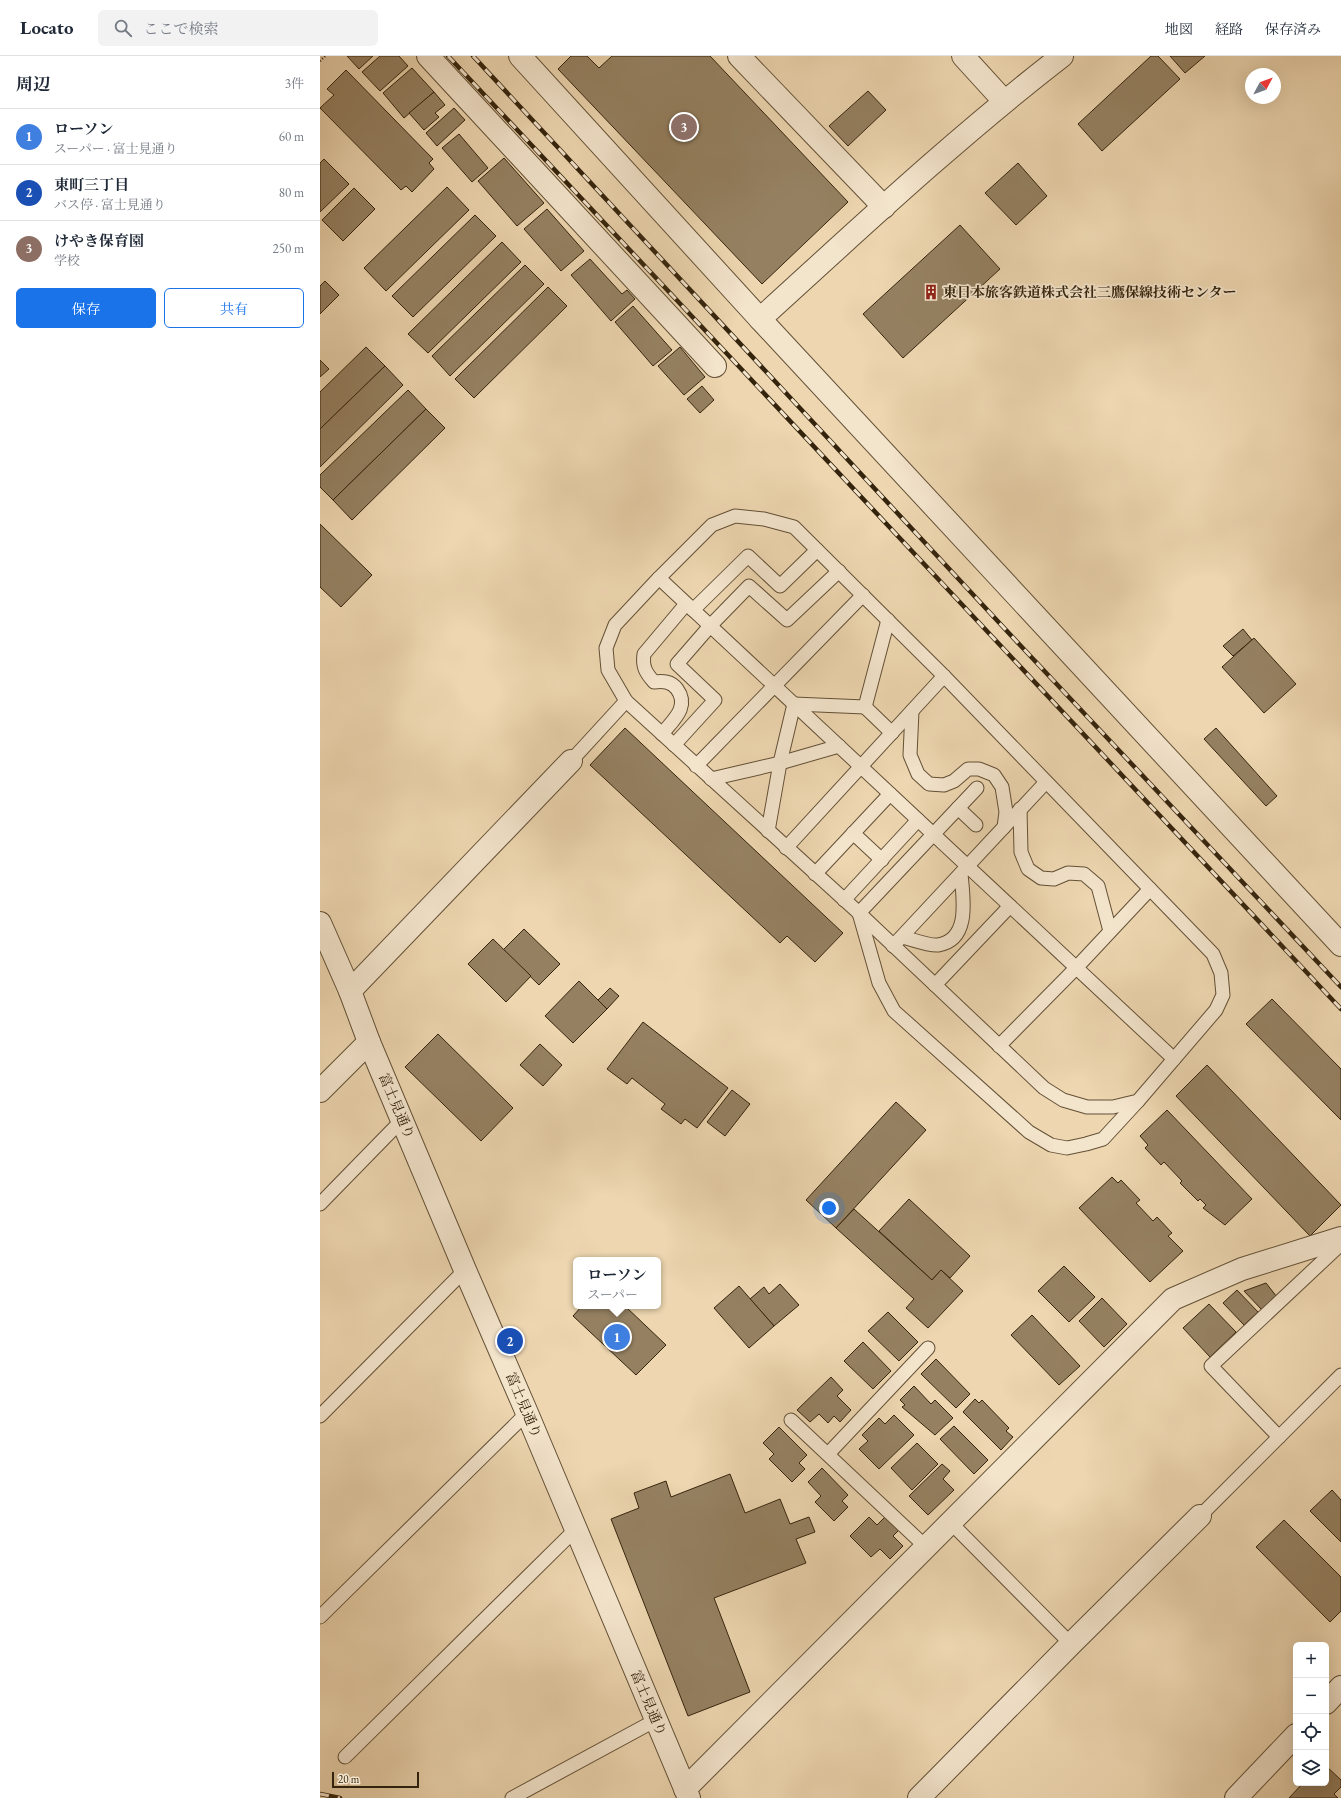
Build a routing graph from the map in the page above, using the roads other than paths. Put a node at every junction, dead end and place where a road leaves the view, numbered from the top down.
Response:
1 (428, 56) edge
2 (520, 56) edge
3 (740, 56) edge
4 (963, 56) edge
5 (1062, 56) edge
6 (1004, 101) junction
7 (884, 206) junction
8 (760, 319) junction
9 (715, 366) dead end
10 (817, 550) junction
11 (839, 571) junction
12 (659, 578) junction
13 (863, 595) junction
14 (690, 607) junction
15 (888, 620) junction
16 (710, 626) junction
17 (944, 676) junction
18 (775, 686) junction
19 (626, 701) junction
20 (794, 704) junction
21 (865, 707) junction
22 (912, 711) junction
23 (892, 733) junction
24 (662, 734) junction
25 (674, 745) junction
26 (839, 746) junction
27 (571, 761) joint
28 (780, 763) junction
29 (696, 766) junction
30 (861, 766) junction
31 (711, 779) junction
32 (1046, 782) junction
33 (977, 788) dead end
34 (890, 794) junction
35 (958, 808) junction
36 (1020, 809) junction
37 (918, 820) junction
38 (976, 825) dead end
39 (1004, 828) junction
40 (768, 831) junction
41 (853, 833) junction
42 (934, 834) junction
43 (786, 848) junction
44 (882, 860) junction
45 (964, 870) junction
46 (815, 874) junction
47 (1150, 889) junction
48 (844, 900) junction
49 (1010, 906) junction
50 (860, 913) junction
51 (320, 923) edge
52 (1110, 931) junction
53 (898, 941) junction
54 (1341, 945) edge
55 (1076, 968) junction
56 (935, 985) junction
57 (350, 991) junction
58 (370, 1042) junction
59 (999, 1046) junction
60 (1174, 1059) junction
61 (320, 1091) edge
62 (1138, 1101) junction
63 (403, 1120) junction
64 (320, 1204) edge
65 (1341, 1238) edge
66 (1341, 1244) edge
67 (465, 1270) junction
68 (928, 1348) dead end
69 (1341, 1375) edge
70 (527, 1413) junction
71 (320, 1416) edge
72 (791, 1420) dead end
73 (1279, 1437) junction
74 (828, 1454) junction
75 (1200, 1516) joint
76 (950, 1522) junction
77 (576, 1529) junction
78 (926, 1547) junction
79 (320, 1617) edge
80 (1071, 1644) junction
81 (1341, 1687) edge
82 (1329, 1700) edge
83 (656, 1720) junction
84 (1293, 1738) edge
85 (345, 1757) dead end
86 (687, 1793) edge
87 (512, 1798) edge
88 (920, 1798) edge
89 (1236, 1798) edge

1 - 9 street
2 - 8 street
3 - 7 street
4 - 6 street
5 - 6 street
6 - 7 street
7 - 8 street
8 - 54 street
10 - 11 lane
10 - 12 lane
10 - 14 lane
11 - 13 lane
11 - 16 lane
12 - 14 lane
12 - 19 lane
13 - 15 lane
13 - 18 lane
14 - 16 lane
14 - 24 lane
15 - 17 lane
15 - 21 lane
16 - 18 lane
16 - 25 lane
17 - 22 lane
17 - 32 lane
18 - 20 lane
18 - 29 lane
19 - 24 lane
19 - 27 lane
20 - 21 lane
20 - 26 lane
20 - 28 lane
21 - 23 lane
22 - 23 lane
22 - 39 lane
23 - 30 lane
24 - 25 lane
25 - 29 lane
26 - 28 lane
26 - 30 lane
27 - 57 street
28 - 31 lane
28 - 40 lane
29 - 31 lane
30 - 34 lane
30 - 43 lane
31 - 40 lane
32 - 36 lane
32 - 47 lane
33 - 35 lane
34 - 37 lane
34 - 41 lane
35 - 38 lane
35 - 42 lane
36 - 39 lane
36 - 52 lane
37 - 42 lane
37 - 44 lane
39 - 45 lane
40 - 43 lane
41 - 44 lane
41 - 46 lane
42 - 45 lane
42 - 50 lane
43 - 46 lane
44 - 48 lane
45 - 49 lane
45 - 53 lane
45 - 53 lane
46 - 48 lane
47 - 52 lane
47 - 60 lane
48 - 50 lane
49 - 55 lane
49 - 56 lane
50 - 53 lane
50 - 62 lane
51 - 57 street, 富士見通り
52 - 55 lane
53 - 56 lane
55 - 59 lane
55 - 60 lane
56 - 59 lane
57 - 58 street, 富士見通り
58 - 61 street
58 - 63 street, 富士見通り
59 - 62 lane
60 - 62 lane
63 - 64 lane
63 - 67 street, 富士見通り
65 - 76 street
66 - 73 lane
67 - 70 street, 富士見通り
67 - 71 lane
68 - 74 lane
69 - 73 lane
70 - 77 street, 富士見通り
70 - 79 lane
72 - 74 lane
73 - 75 lane
74 - 78 lane
75 - 80 street
76 - 78 street
76 - 80 lane
77 - 83 street, 富士見通り
77 - 85 lane
78 - 86 street
80 - 88 street
81 - 82 street
83 - 86 street, 富士見通り
83 - 87 lane
84 - 89 street

